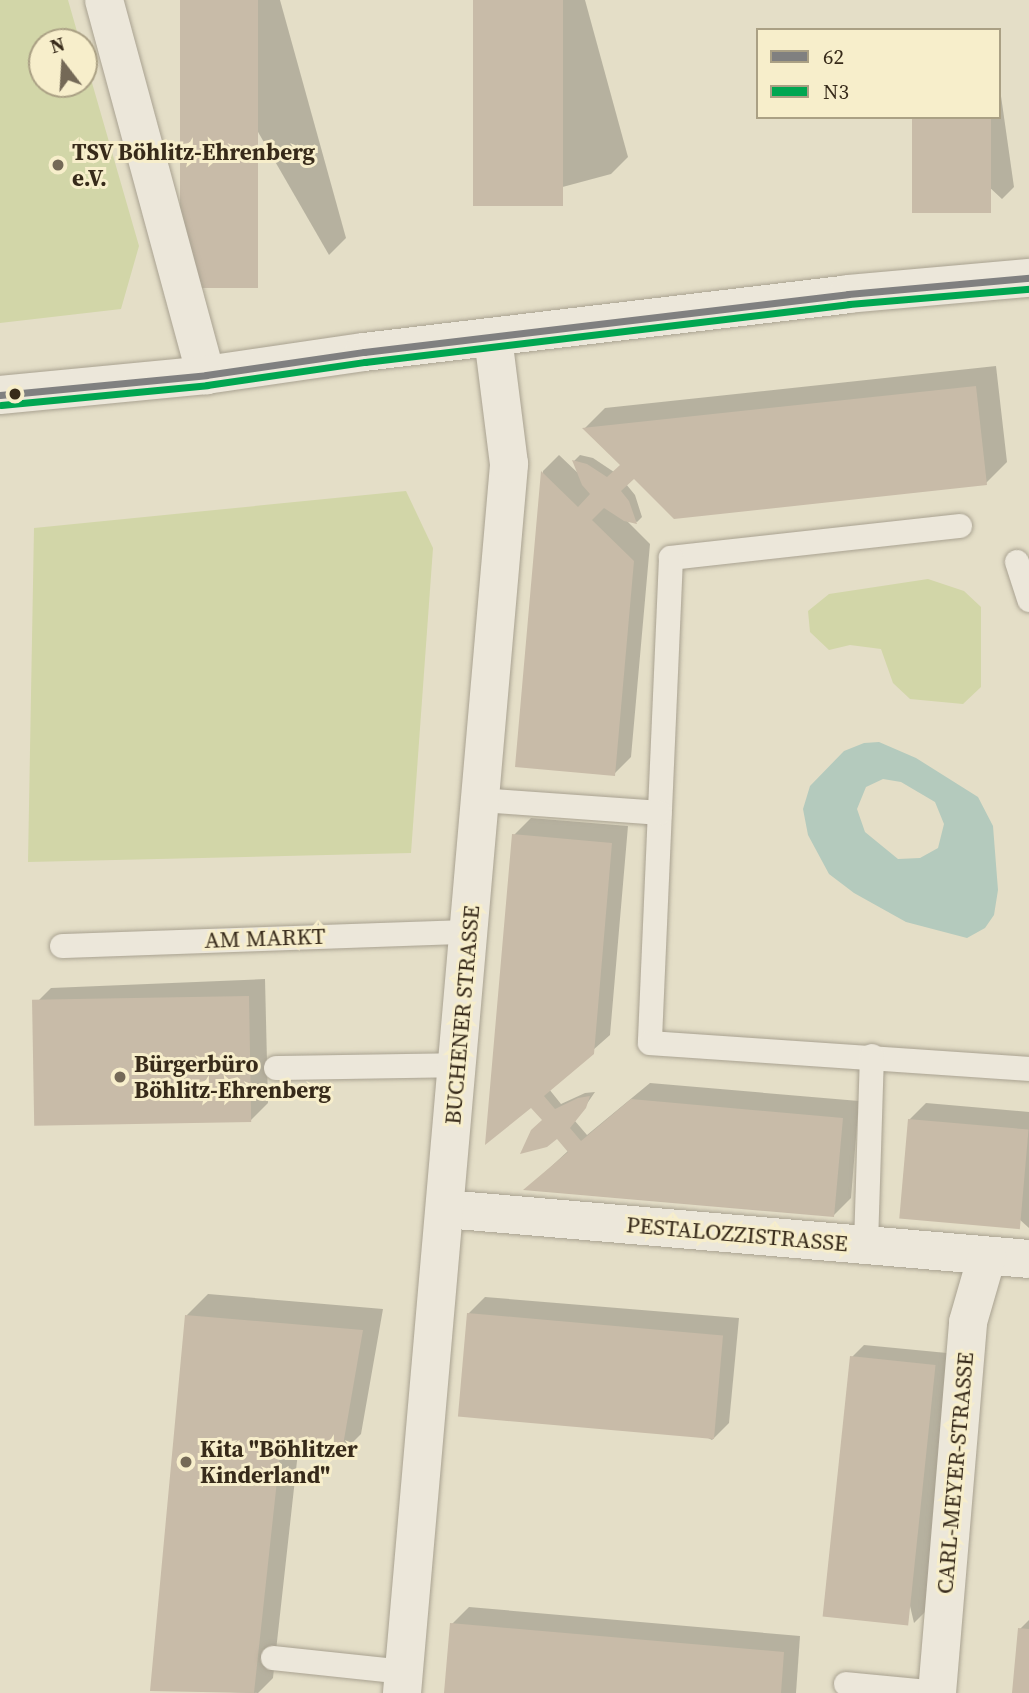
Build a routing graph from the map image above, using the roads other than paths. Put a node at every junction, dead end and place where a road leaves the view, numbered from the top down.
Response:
1 (104, 0) edge
2 (1029, 278) edge
3 (493, 337) junction
4 (206, 375) junction
5 (0, 396) edge
6 (960, 526) dead end
7 (1017, 562) dead end
8 (1029, 600) edge
9 (480, 800) junction
10 (660, 813) junction
11 (469, 932) junction
12 (62, 946) dead end
13 (872, 1056) junction
14 (457, 1065) junction
15 (276, 1068) dead end
16 (1029, 1069) edge
17 (445, 1209) junction
18 (866, 1245) junction
19 (988, 1256) junction
20 (1029, 1259) edge
21 (273, 1658) dead end
22 (403, 1682) edge
23 (846, 1685) dead end
24 (937, 1693) edge

1 - 4 street
2 - 3 street
3 - 4 street
3 - 9 street, BUCHENER STRASSE
4 - 5 street
6 - 10 lane
7 - 8 lane
9 - 10 lane
9 - 11 street, BUCHENER STRASSE
10 - 13 lane
11 - 12 lane, AM MARKT
11 - 14 street, BUCHENER STRASSE
13 - 16 lane
13 - 18 lane
14 - 15 lane
14 - 17 street, BUCHENER STRASSE
17 - 18 street, PESTALOZZISTRASSE
17 - 22 street, BUCHENER STRASSE
18 - 19 street, PESTALOZZISTRASSE
19 - 20 street, PESTALOZZISTRASSE
19 - 24 street, CARL-MEYER-STRASSE
21 - 22 lane
23 - 24 lane

